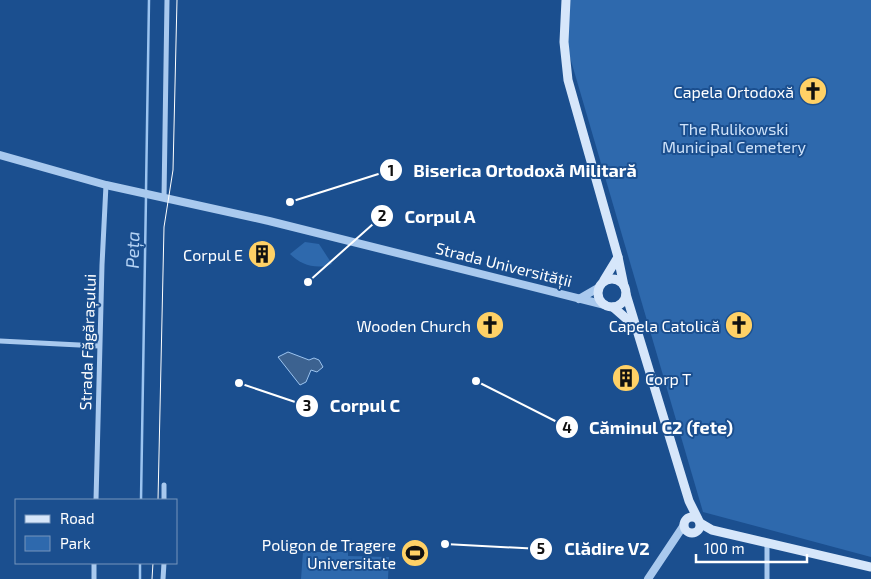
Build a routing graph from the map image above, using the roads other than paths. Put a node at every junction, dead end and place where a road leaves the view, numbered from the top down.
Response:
1 (166, 0) edge
2 (566, 0) edge
3 (0, 155) edge
4 (106, 185) junction
5 (161, 198) junction
6 (618, 257) junction
7 (604, 280) junction
8 (598, 288) junction
9 (625, 290) junction
10 (579, 299) junction
11 (609, 306) junction
12 (638, 328) junction
13 (0, 341) edge
14 (99, 346) junction
15 (164, 485) dead end
16 (96, 499) edge
17 (164, 499) edge
18 (689, 501) junction
19 (699, 521) junction
20 (685, 522) junction
21 (712, 530) junction
22 (693, 532) junction
23 (679, 536) junction
24 (767, 543) junction
25 (94, 564) edge
26 (164, 564) edge
27 (871, 567) edge
28 (94, 579) edge
29 (164, 579) edge
30 (648, 579) edge
31 (767, 579) edge

1 - 5 street
2 - 6 main road
3 - 4 street, Strada Universității
4 - 5 street, Strada Universității
4 - 14 street, Strada Făgărașului
5 - 10 street, Strada Universității
6 - 7 main road
6 - 9 main road
7 - 8 main road
7 - 9 main road
8 - 10 street, Strada Universității
8 - 11 main road
9 - 11 main road
9 - 12 main road
10 - 11 street, Strada Universității
11 - 12 main road, Strada Universității
12 - 18 main road
13 - 14 street
14 - 16 street, Strada Făgărașului
15 - 17 street
18 - 19 main road
18 - 20 main road
19 - 20 main road
19 - 21 main road
19 - 22 main road
20 - 22 main road
20 - 23 street
21 - 22 main road
21 - 24 main road
22 - 23 street
23 - 30 street
24 - 27 main road
24 - 31 street
25 - 28 street
26 - 29 street

